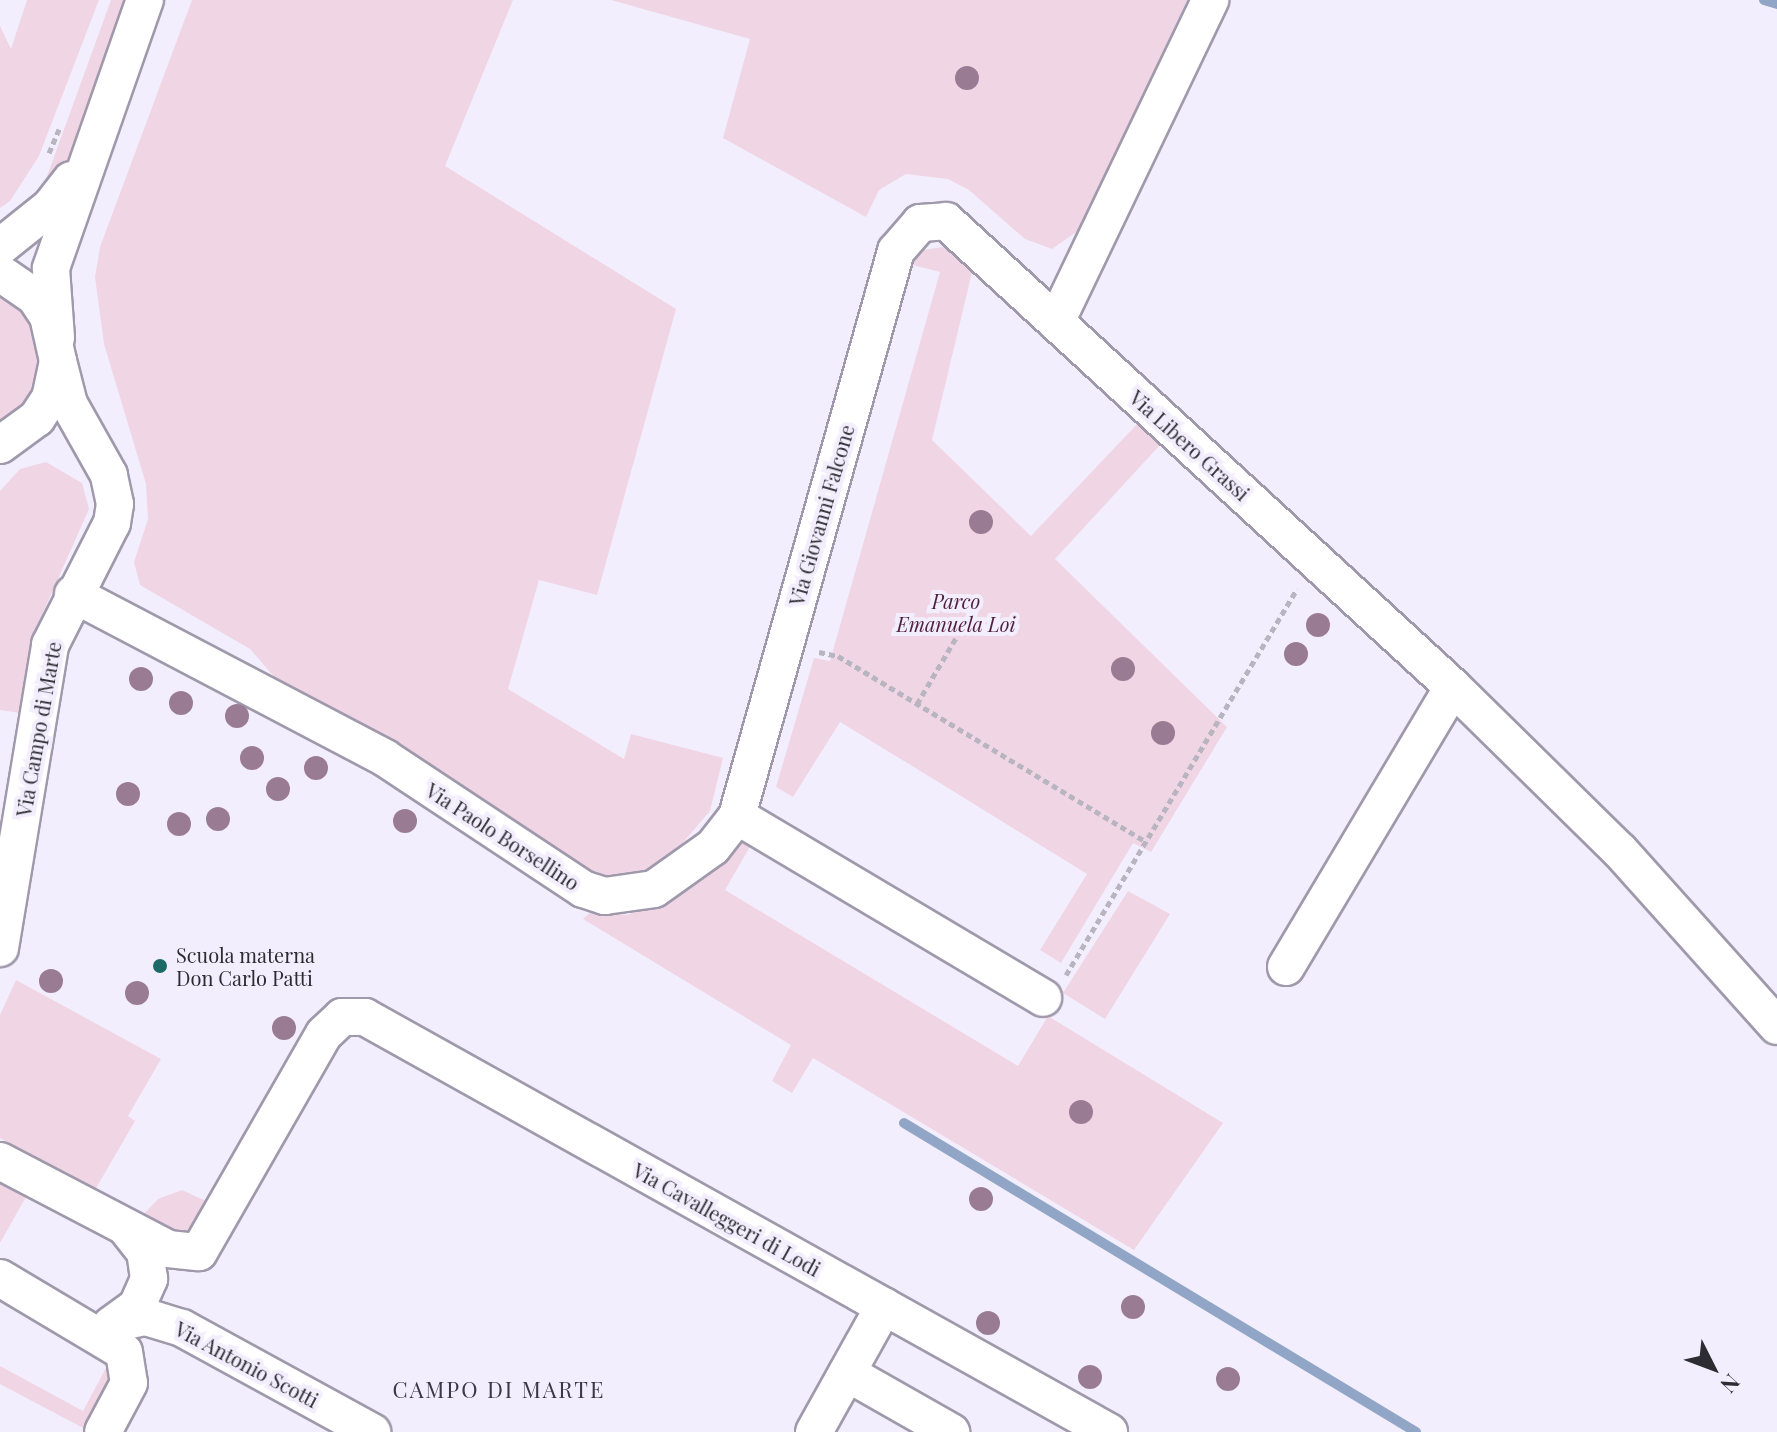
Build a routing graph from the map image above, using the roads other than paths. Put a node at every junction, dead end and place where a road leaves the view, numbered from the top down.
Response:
1 (145, 0) edge
2 (1210, 0) edge
3 (86, 159) junction
4 (920, 223) joint
5 (0, 247) edge
6 (0, 273) edge
7 (1056, 322) junction
8 (57, 350) junction
9 (6, 444) edge
10 (109, 475) junction
11 (73, 594) junction
12 (1453, 687) junction
13 (737, 816) junction
14 (0, 948) edge
15 (1286, 967) dead end
16 (1043, 998) road end
17 (1777, 1026) edge
18 (0, 1161) edge
19 (124, 1226) junction
20 (0, 1278) edge
21 (884, 1306) junction
22 (101, 1325) junction
23 (847, 1373) junction
24 (893, 1415) edge
25 (103, 1432) edge
26 (372, 1432) edge
27 (814, 1432) edge
28 (951, 1432) edge
29 (1109, 1432) edge

1 - 3 street
2 - 7 street
3 - 5 street
3 - 8 street
4 - 7 street, Via Libero Grassi
4 - 13 street, Via Giovanni Falcone
6 - 8 street
7 - 12 street, Via Libero Grassi
8 - 9 street
8 - 10 street, Via Campo di Marte
9 - 10 street
10 - 11 street, Via Campo di Marte
11 - 13 street, Via Paolo Borsellino
11 - 14 street, Via Campo di Marte
12 - 15 street
12 - 17 street, Via Libero Grassi
13 - 16 street
18 - 19 street
19 - 21 street, Via Cavalleggeri di Lodi
19 - 22 street
20 - 22 street
21 - 23 street
21 - 29 street, Via Cavalleggeri di Lodi
22 - 25 street
22 - 26 street, Via Antonio Scotti
23 - 24 street
23 - 27 street
24 - 28 street

